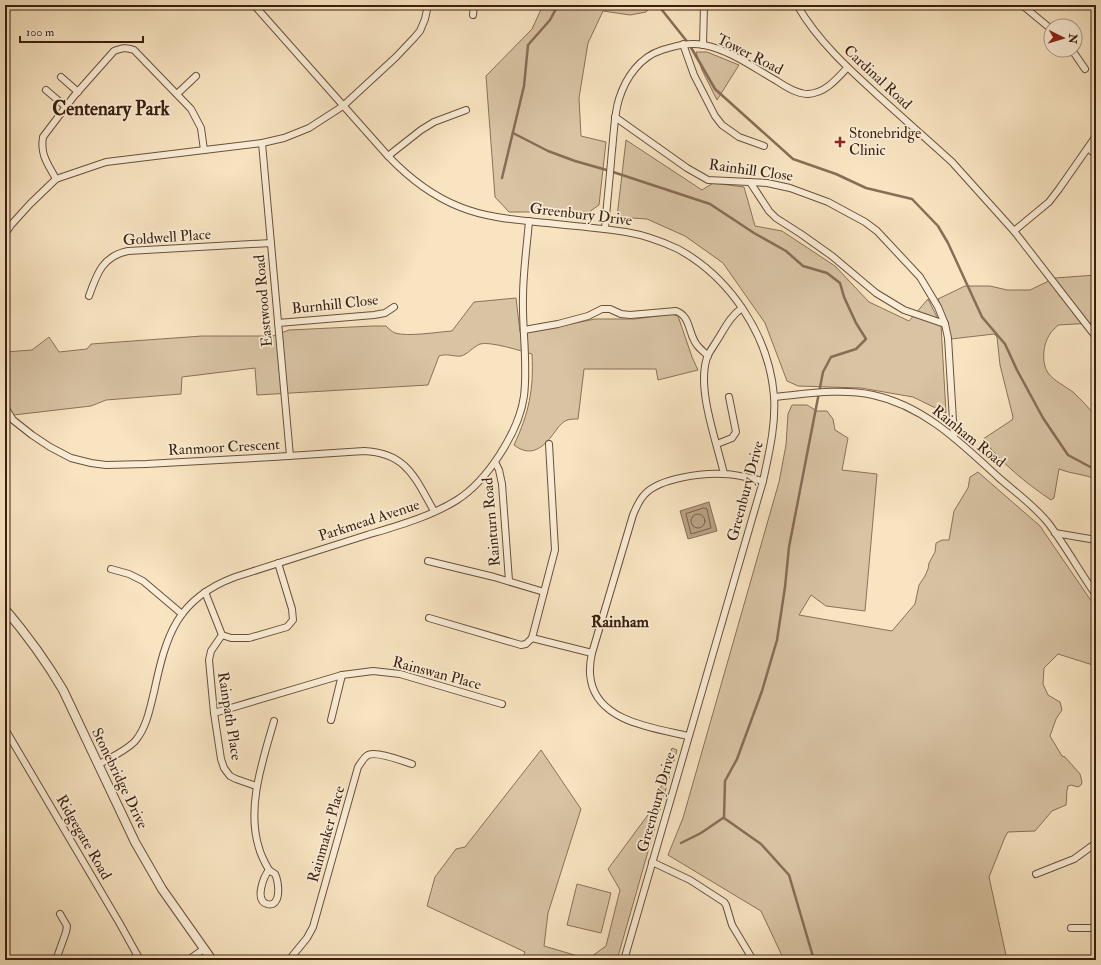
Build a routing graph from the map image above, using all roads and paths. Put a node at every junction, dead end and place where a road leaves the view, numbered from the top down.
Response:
1 (254, 5) edge
2 (428, 5) edge
3 (474, 5) edge
4 (704, 5) edge
5 (797, 5) edge
6 (1022, 5) edge
7 (473, 16) dead end
8 (1043, 22) edge
9 (683, 44) junction
10 (703, 45) junction
11 (1077, 58) edge
12 (847, 68) junction
13 (1085, 69) dead end
14 (196, 76) dead end
15 (61, 77) dead end
16 (46, 90) dead end
17 (78, 92) junction
18 (177, 94) junction
19 (344, 106) junction
20 (66, 107) junction
21 (466, 110) dead end
22 (615, 117) junction
23 (1096, 136) edge
24 (262, 144) junction
25 (764, 146) dead end
26 (1088, 148) junction
27 (204, 150) junction
28 (1096, 155) edge
29 (388, 156) junction
30 (56, 178) junction
31 (750, 182) junction
32 (529, 221) junction
33 (605, 228) junction
34 (1014, 231) junction
35 (5, 234) edge
36 (271, 243) junction
37 (89, 296) dead end
38 (394, 307) dead end
39 (742, 308) junction
40 (278, 323) junction
41 (945, 324) junction
42 (524, 330) junction
43 (1096, 337) edge
44 (708, 356) junction
45 (729, 397) dead end
46 (774, 397) junction
47 (5, 407) edge
48 (13, 420) junction
49 (5, 421) edge
50 (954, 437) junction
51 (549, 444) dead end
52 (717, 444) junction
53 (290, 456) junction
54 (495, 462) junction
55 (724, 474) junction
56 (763, 480) junction
57 (434, 512) junction
58 (1055, 533) junction
59 (1096, 540) edge
60 (428, 561) dead end
61 (278, 563) junction
62 (111, 569) dead end
63 (509, 581) junction
64 (205, 592) junction
65 (544, 592) junction
66 (1096, 595) edge
67 (5, 609) edge
68 (182, 614) junction
69 (429, 618) dead end
70 (222, 634) junction
71 (532, 638) junction
72 (592, 653) junction
73 (342, 675) junction
74 (502, 704) dead end
75 (214, 713) junction
76 (332, 720) dead end
77 (274, 721) dead end
78 (5, 729) edge
79 (688, 736) junction
80 (412, 764) dead end
81 (98, 765) junction
82 (256, 786) junction
83 (1096, 843) edge
84 (652, 862) junction
85 (269, 870) junction
86 (1036, 874) dead end
87 (60, 914) dead end
88 (1070, 928) dead end
89 (1096, 928) edge
90 (204, 949) junction
91 (56, 960) edge
92 (140, 960) edge
93 (188, 960) edge
94 (212, 960) edge
95 (289, 960) edge
96 (624, 960) edge
97 (753, 960) edge

1 - 19 street, Greenbury Drive
2 - 19 street
3 - 7 street
4 - 10 street
5 - 12 street, Cardinal Road
6 - 8 street
9 - 10 street, Tower Road
9 - 22 street, Tower Road
9 - 25 street
10 - 12 street, Tower Road
11 - 13 street
12 - 34 street, Cardinal Road
14 - 18 street
15 - 17 street
16 - 20 street
17 - 18 street
17 - 20 street
18 - 27 street
19 - 24 street
19 - 29 street, Greenbury Drive
20 - 30 street
21 - 29 street
22 - 31 street, Rainhill Close
22 - 33 street, Tower Road
23 - 26 street
24 - 27 street
24 - 36 street, Eastwood Road
26 - 28 street
26 - 34 street
27 - 30 street
29 - 32 street, Greenbury Drive
30 - 35 street
31 - 41 street
31 - 41 street, Rainhill Close
32 - 33 street, Greenbury Drive
32 - 42 street, Parkmead Avenue
33 - 39 street, Greenbury Drive
34 - 43 street, Cardinal Road
36 - 37 street, Goldwell Place
36 - 40 street, Eastwood Road
38 - 40 street, Burnhill Close
39 - 44 street
39 - 46 street, Greenbury Drive
40 - 53 street, Eastwood Road
41 - 50 street, Rainhill Close
42 - 44 street
42 - 54 street, Parkmead Avenue
44 - 52 street
45 - 52 street
46 - 50 street, Rainham Road
46 - 56 street, Greenbury Drive
47 - 48 street, Ranmoor Crescent
48 - 49 street
48 - 53 street, Ranmoor Crescent
50 - 58 street, Rainham Road
51 - 65 street
52 - 55 street
53 - 57 street, Ranmoor Crescent
54 - 57 street, Parkmead Avenue
54 - 63 street, Rainturn Road
55 - 56 street
55 - 72 street
56 - 79 street, Greenbury Drive
57 - 61 street, Parkmead Avenue
58 - 59 street
58 - 66 street, Rainham Road
60 - 63 street, Rainturn Road
61 - 64 street, Parkmead Avenue
61 - 70 street
62 - 68 street
63 - 65 street, Rainturn Road
64 - 68 street, Parkmead Avenue
64 - 70 street
65 - 71 street
67 - 81 street, Stonebridge Drive
68 - 81 street, Parkmead Avenue
69 - 71 street
70 - 75 street, Rainpath Place
71 - 72 street
72 - 79 street
73 - 74 street, Rainswan Place
73 - 75 street, Rainswan Place
73 - 76 street
75 - 82 street, Rainpath Place
77 - 82 street, Rainpath Place
78 - 92 street, Ridgegate Road
79 - 84 street, Greenbury Drive
80 - 95 street, Rainmaker Place
81 - 90 street, Stonebridge Drive
82 - 85 street, Rainpath Place
83 - 86 street
84 - 96 street, Greenbury Drive
84 - 97 street
85 - 85 street, Rainpath Place
87 - 91 street
88 - 89 street
90 - 93 street
90 - 94 street, Stonebridge Drive

